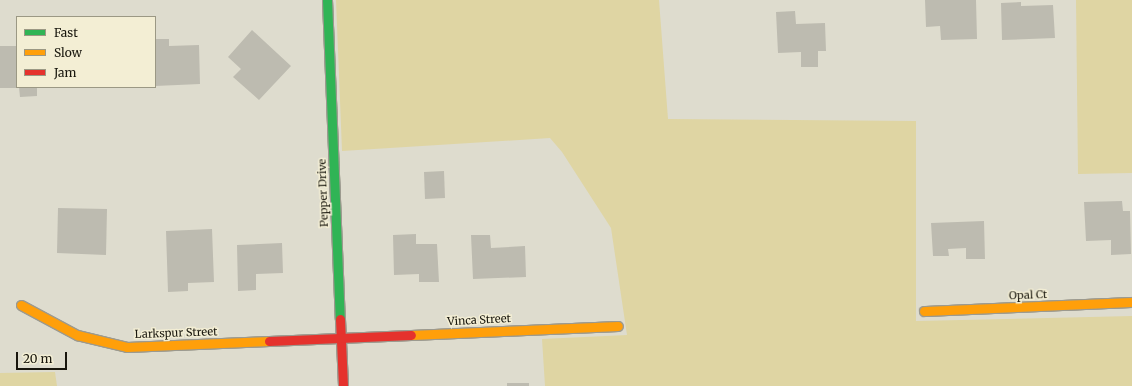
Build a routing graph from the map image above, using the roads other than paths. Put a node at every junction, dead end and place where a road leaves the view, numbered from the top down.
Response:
1 (327, 0) edge
2 (1132, 302) edge
3 (21, 305) dead end
4 (924, 311) dead end
5 (618, 326) dead end
6 (341, 339) junction
7 (343, 386) edge

1 - 6 street, Pepper Drive
2 - 4 street, Opal Ct
3 - 6 street, Larkspur Street
5 - 6 street, Vinca Street
6 - 7 street, Pepper Drive

